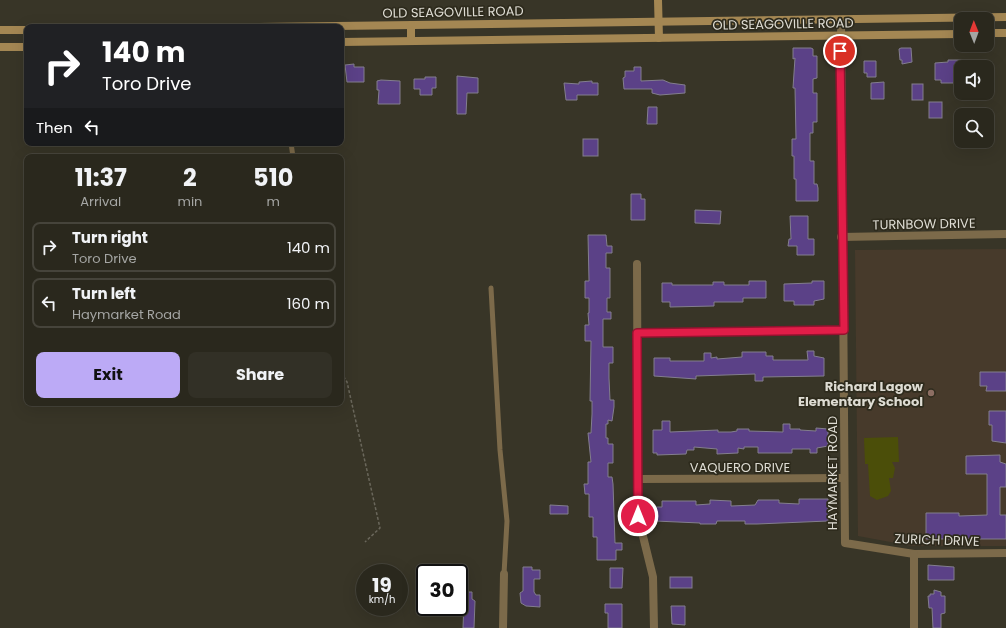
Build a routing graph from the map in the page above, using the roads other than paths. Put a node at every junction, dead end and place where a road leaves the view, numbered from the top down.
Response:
1 (658, 0) edge
2 (1006, 17) edge
3 (840, 20) junction
4 (658, 21) junction
5 (411, 25) junction
6 (344, 26) edge
7 (0, 30) edge
8 (24, 30) edge
9 (1006, 33) edge
10 (954, 34) edge
11 (994, 34) edge
12 (840, 35) junction
13 (659, 38) junction
14 (411, 41) junction
15 (344, 42) edge
16 (0, 47) edge
17 (24, 47) edge
18 (1006, 234) edge
19 (841, 237) junction
20 (637, 264) dead end
21 (491, 288) dead end
22 (844, 330) junction
23 (637, 333) junction
24 (843, 478) junction
25 (638, 479) junction
26 (844, 542) joint
27 (914, 554) junction
28 (1006, 554) edge
29 (504, 574) joint
30 (503, 628) edge
31 (654, 628) edge
32 (914, 628) edge

1 - 4 main road
2 - 3 main road, OLD SEAGOVILLE ROAD
3 - 4 main road, OLD SEAGOVILLE ROAD
3 - 12 street, HAYMARKET ROAD
4 - 5 main road, OLD SEAGOVILLE ROAD
4 - 13 main road
5 - 6 main road, OLD SEAGOVILLE ROAD
5 - 14 main road
7 - 8 main road
9 - 11 main road
10 - 12 main road, OLD SEAGOVILLE ROAD
12 - 13 main road, OLD SEAGOVILLE ROAD
12 - 19 street, HAYMARKET ROAD
13 - 14 main road, OLD SEAGOVILLE ROAD
14 - 15 main road, OLD SEAGOVILLE ROAD
16 - 17 main road
18 - 19 street, TURNBOW DRIVE
19 - 22 street, HAYMARKET ROAD
20 - 23 street
21 - 29 lane
22 - 23 street
22 - 24 street, HAYMARKET ROAD
23 - 25 street
24 - 25 street, VAQUERO DRIVE
24 - 26 street, HAYMARKET ROAD
25 - 31 street
26 - 27 street, ZURICH DRIVE
27 - 28 street, ZURICH DRIVE
27 - 32 street
29 - 30 street

